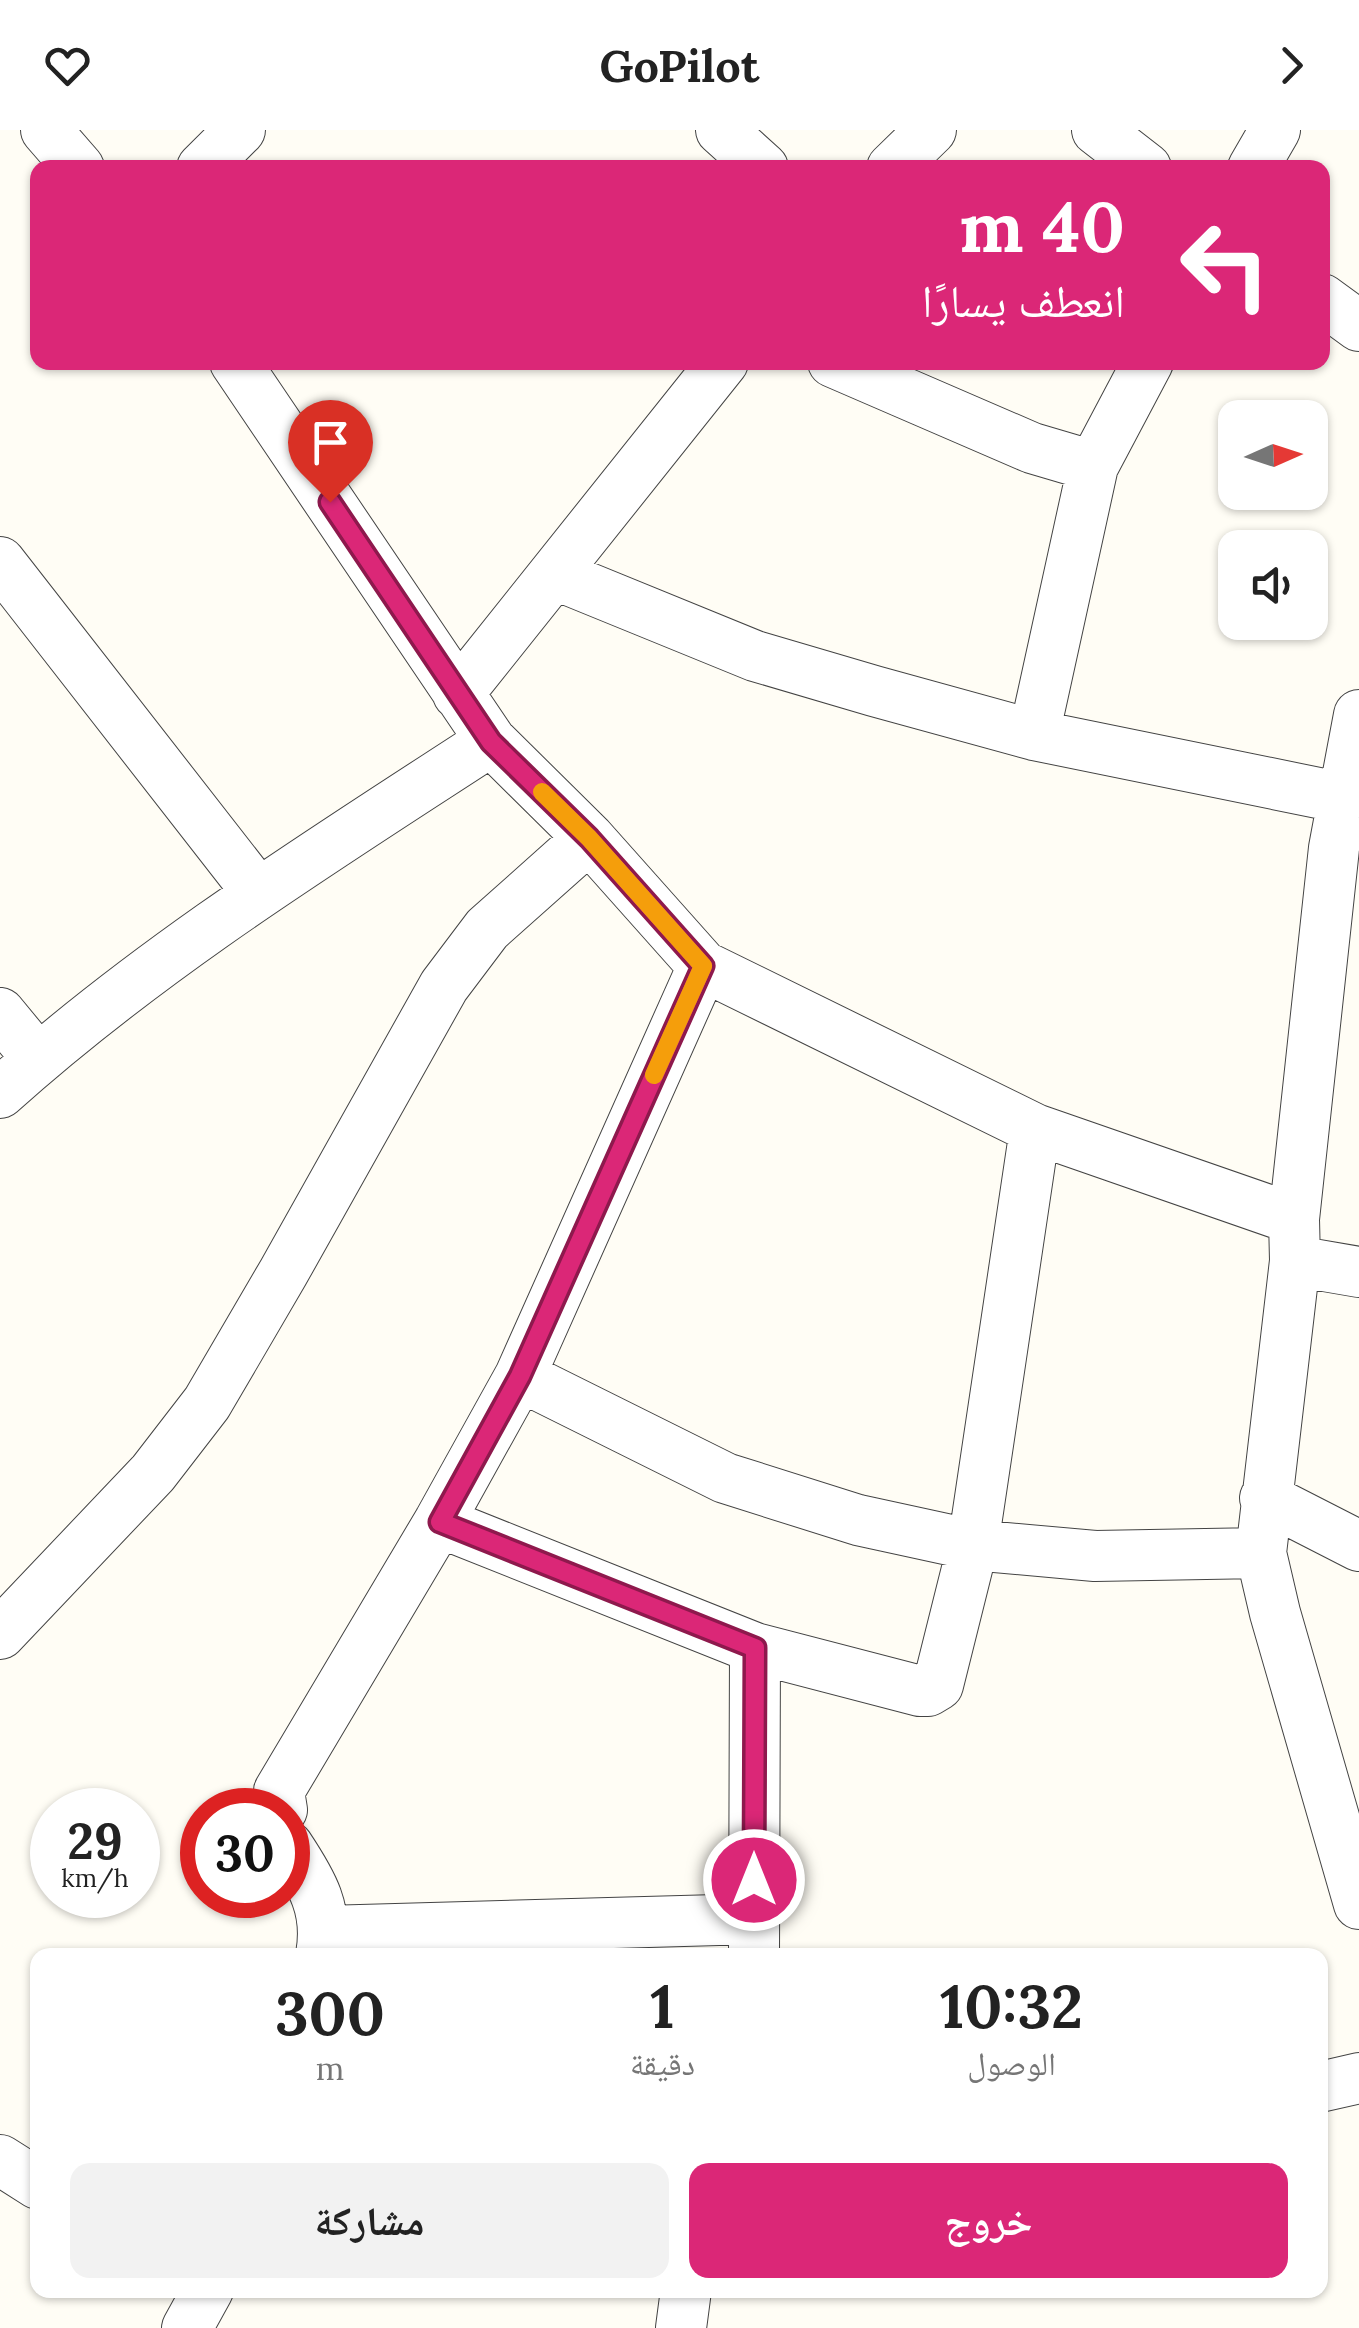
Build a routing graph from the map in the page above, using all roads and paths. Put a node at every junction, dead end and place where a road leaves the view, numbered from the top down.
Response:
1 (46, 130) edge
2 (240, 130) edge
3 (721, 130) edge
4 (931, 130) edge
5 (1098, 130) edge
6 (1275, 130) edge
7 (72, 160) edge
8 (210, 160) edge
9 (754, 160) edge
10 (900, 160) edge
11 (1136, 160) edge
12 (1258, 160) edge
13 (1330, 306) edge
14 (1359, 326) edge
15 (240, 370) edge
16 (717, 370) edge
17 (852, 370) edge
18 (1144, 370) edge
19 (1093, 466) junction
20 (0, 562) edge
21 (554, 574) junction
22 (458, 694) junction
23 (1359, 715) edge
24 (1034, 736) junction
25 (491, 742) junction
26 (1343, 798) junction
27 (589, 838) junction
28 (1346, 852) edge
29 (258, 893) junction
30 (703, 966) junction
31 (0, 1013) edge
32 (38, 1059) junction
33 (0, 1093) edge
34 (1035, 1129) junction
35 (1294, 1240) junction
36 (1359, 1272) edge
37 (520, 1376) junction
38 (1265, 1498) junction
39 (440, 1522) junction
40 (973, 1545) junction
41 (1359, 1546) edge
42 (1261, 1553) junction
43 (0, 1634) edge
44 (755, 1648) junction
45 (280, 1788) edge
46 (310, 1879) edge
47 (1359, 1904) edge
48 (754, 1937) edge
49 (323, 1943) edge
50 (1359, 2078) edge
51 (1328, 2085) edge
52 (0, 2160) edge
53 (30, 2179) edge
54 (685, 2298) edge
55 (680, 2328) edge

1 - 7 street
2 - 8 street
3 - 9 street
4 - 10 street
5 - 11 street
6 - 12 street
13 - 14 street
15 - 22 street
16 - 21 street
17 - 19 street
18 - 19 street
19 - 24 street
20 - 29 street
21 - 22 street
21 - 24 street
22 - 25 street
23 - 26 street
24 - 26 street
25 - 27 street
25 - 29 street
26 - 28 street
27 - 30 street
27 - 43 street
28 - 35 street
29 - 32 street
30 - 34 street
30 - 37 street
31 - 32 street
32 - 33 street
34 - 35 street
34 - 40 street
35 - 36 street
35 - 38 street
37 - 39 street
37 - 40 street
38 - 41 street
38 - 42 street
39 - 44 street
39 - 45 street
40 - 42 street
40 - 44 street
42 - 47 street
44 - 48 street
46 - 49 street
48 - 49 street
50 - 51 street
52 - 53 street
54 - 55 street

